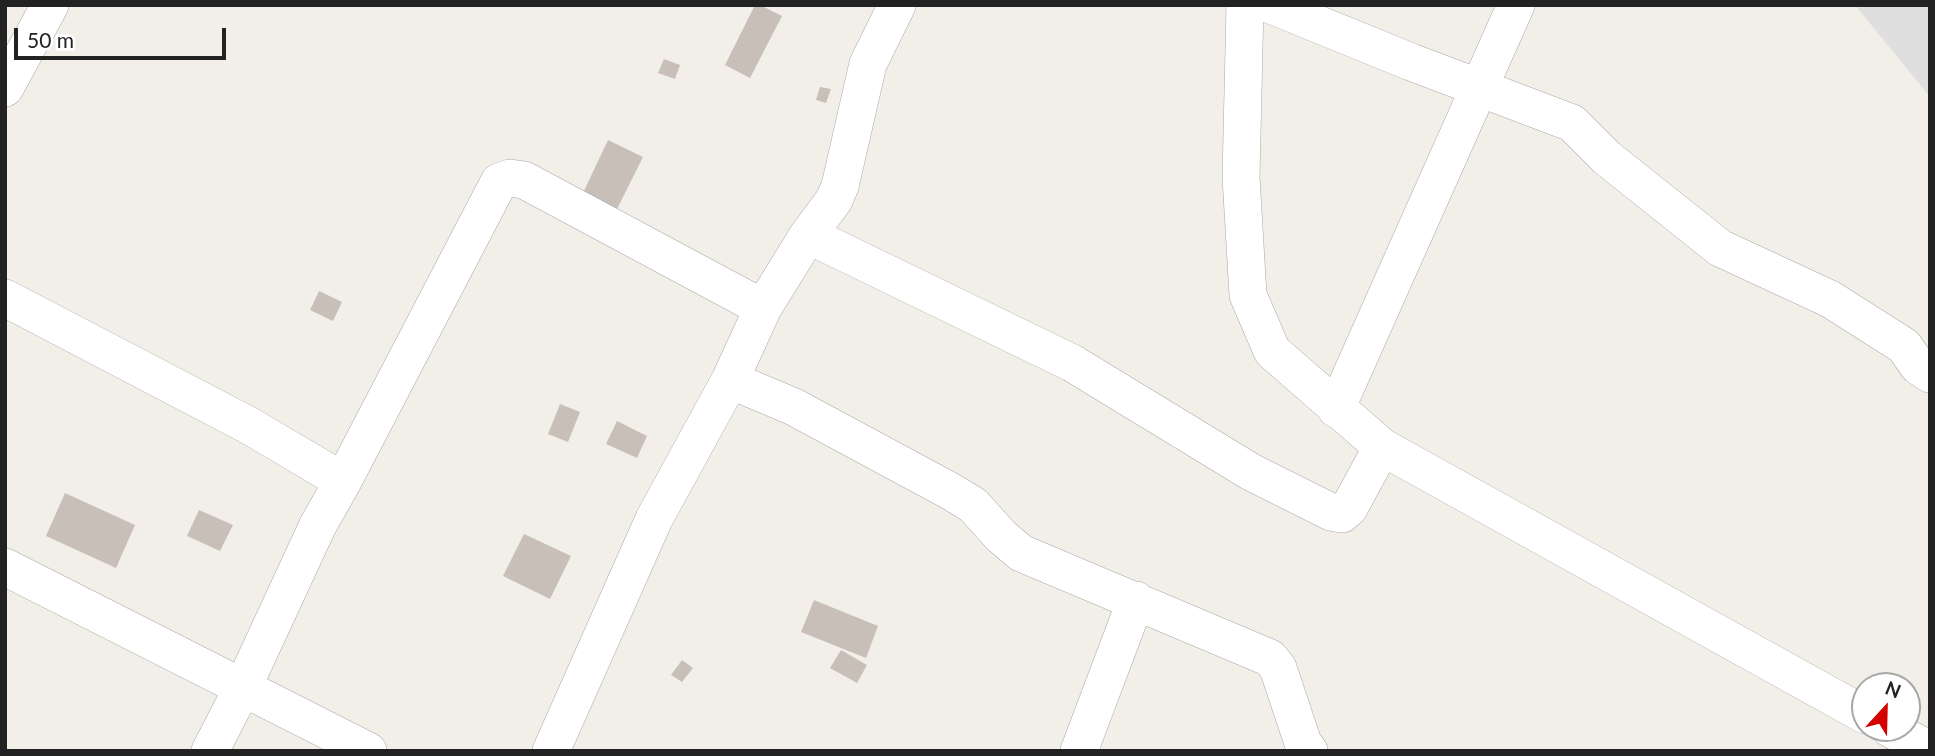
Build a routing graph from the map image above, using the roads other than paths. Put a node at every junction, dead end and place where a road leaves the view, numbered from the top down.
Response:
1 (50, 5) edge
2 (897, 5) edge
3 (1245, 5) edge
4 (1271, 5) edge
5 (1516, 5) edge
6 (1479, 87) junction
7 (5, 88) edge
8 (808, 235) junction
9 (5, 298) edge
10 (763, 309) junction
11 (1930, 374) edge
12 (730, 380) junction
13 (1336, 409) junction
14 (1381, 447) junction
15 (343, 481) junction
16 (5, 567) edge
17 (1136, 600) junction
18 (243, 687) junction
19 (1851, 707) edge
20 (210, 751) edge
21 (368, 751) edge
22 (551, 751) edge
23 (1079, 751) edge
24 (1310, 751) edge

1 - 7 street
2 - 8 street
3 - 13 street
4 - 6 street
5 - 6 street
6 - 11 street
6 - 13 street
8 - 10 street
8 - 14 street
9 - 15 street
10 - 12 street
10 - 15 street
12 - 17 street
12 - 22 street
13 - 14 street
14 - 19 street
15 - 18 street
16 - 18 street
17 - 23 street
17 - 24 street
18 - 20 street
18 - 21 street

